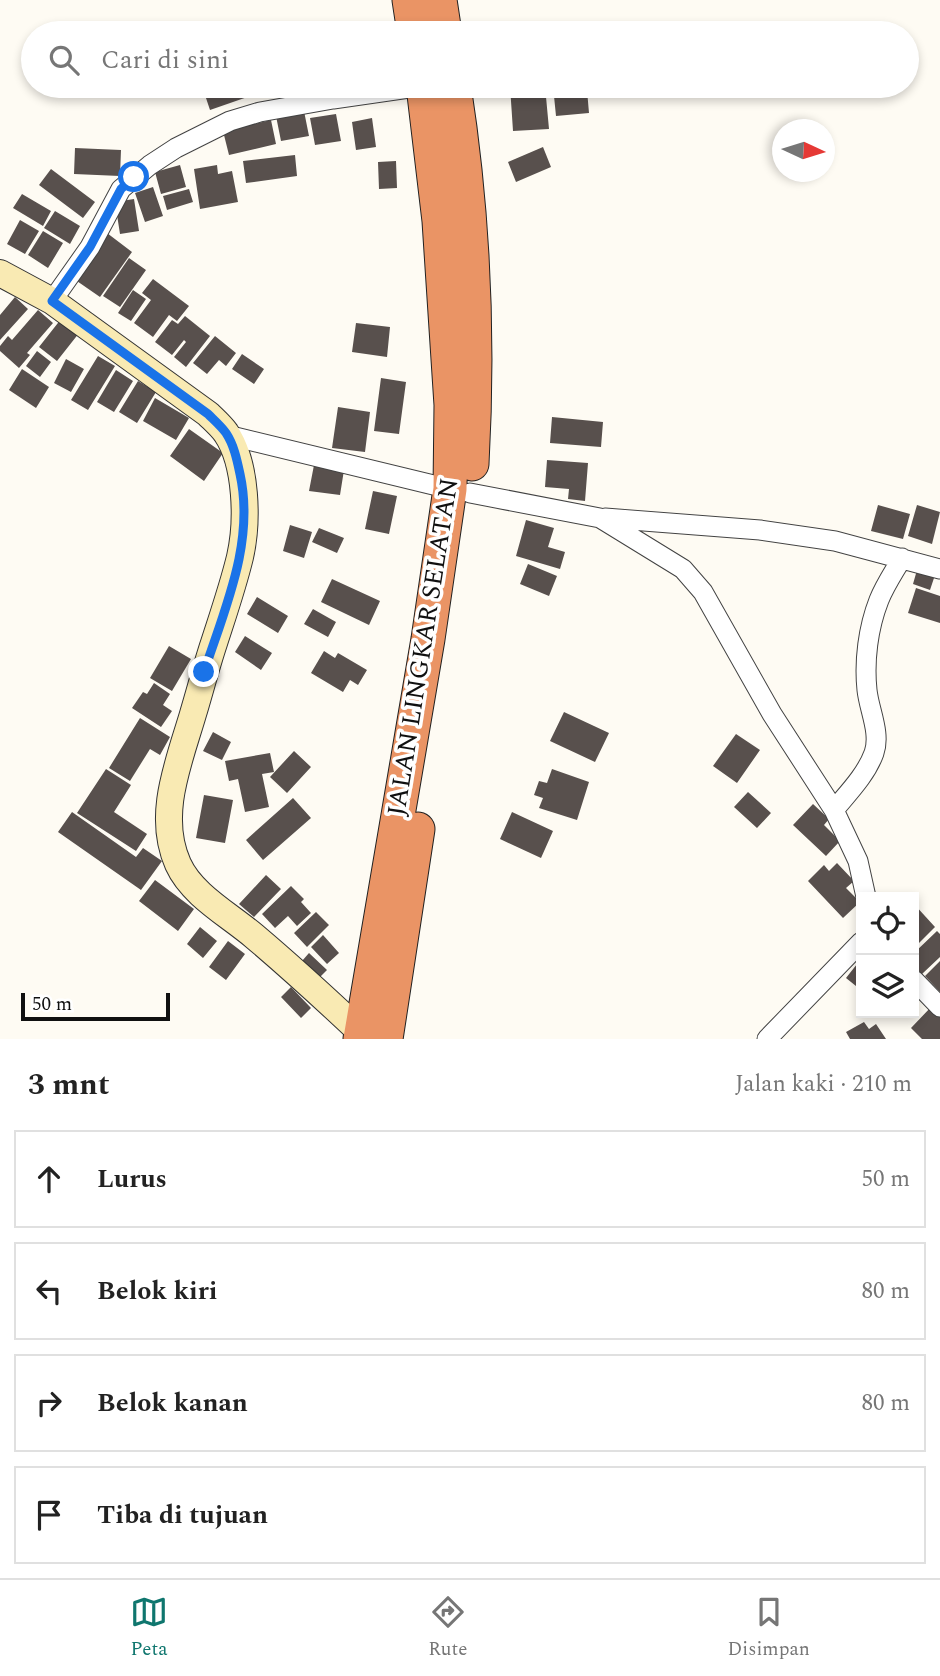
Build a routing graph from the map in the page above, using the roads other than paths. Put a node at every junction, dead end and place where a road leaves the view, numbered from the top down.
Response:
1 (409, 0) edge
2 (440, 0) edge
3 (412, 21) edge
4 (443, 21) edge
5 (340, 98) edge
6 (424, 98) edge
7 (456, 98) edge
8 (0, 273) edge
9 (52, 301) junction
10 (227, 435) junction
11 (460, 491) junction
12 (600, 518) junction
13 (902, 558) junction
14 (940, 569) edge
15 (834, 810) junction
16 (865, 892) edge
17 (856, 947) edge
18 (919, 985) edge
19 (940, 1007) edge
20 (369, 1037) edge
21 (767, 1039) edge

1 - 3 highway
2 - 4 highway
5 - 9 street
6 - 11 highway, JALAN LINGKAR SELATAN
7 - 11 highway, JALAN LINGKAR SELATAN
8 - 9 street
9 - 10 street
10 - 11 street
10 - 20 street
11 - 12 street
11 - 20 highway, JALAN LINGKAR SELATAN
12 - 13 street
12 - 15 street
13 - 14 street
13 - 15 street
15 - 16 street
17 - 21 street
18 - 19 street

